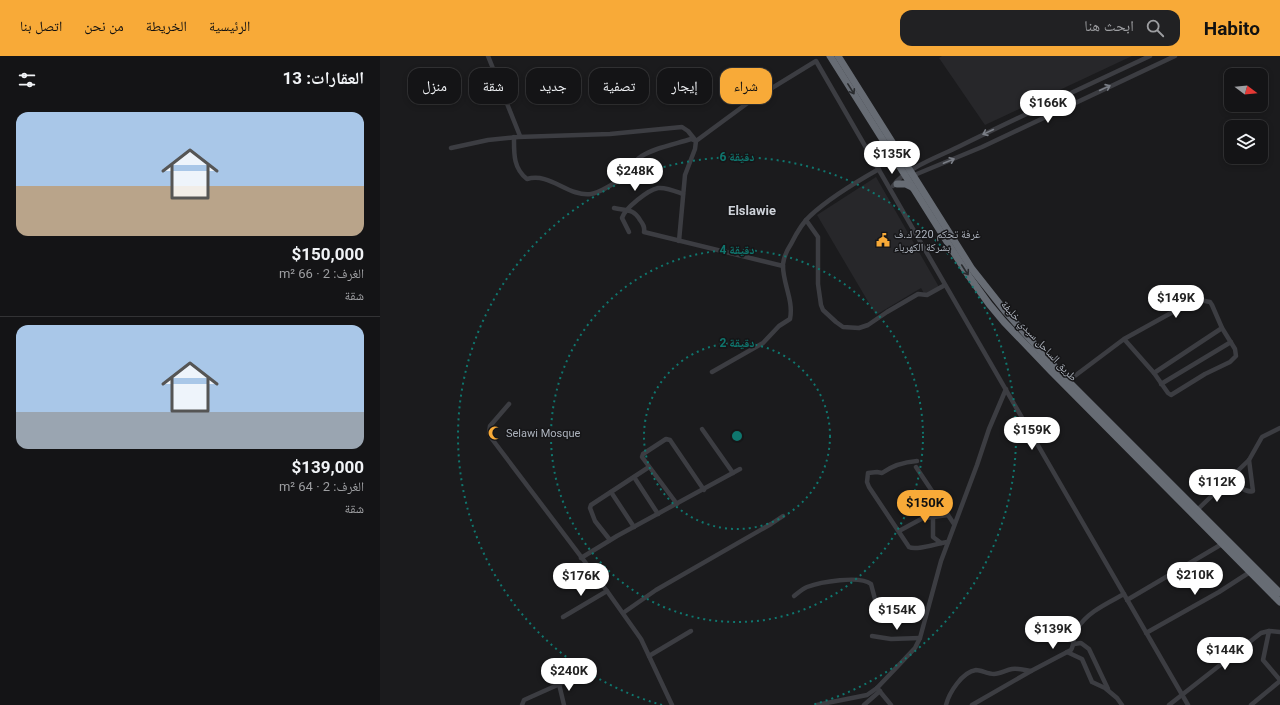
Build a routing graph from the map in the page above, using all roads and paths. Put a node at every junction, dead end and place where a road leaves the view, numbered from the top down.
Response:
1 (488, 56) edge
2 (830, 56) edge
3 (838, 56) edge
4 (1150, 56) edge
5 (1174, 56) edge
6 (520, 136) junction
7 (514, 137) junction
8 (696, 141) junction
9 (451, 148) dead end
10 (879, 169) junction
11 (907, 173) junction
12 (894, 185) junction
13 (912, 187) junction
14 (683, 194) junction
15 (614, 208) dead end
16 (627, 210) junction
17 (806, 220) junction
18 (629, 232) dead end
19 (679, 241) junction
20 (783, 266) junction
21 (945, 284) junction
22 (1222, 328) junction
23 (1124, 339) junction
24 (1231, 342) junction
25 (712, 372) dead end
26 (1154, 373) junction
27 (1068, 381) junction
28 (1161, 384) junction
29 (1006, 389) junction
30 (509, 404) dead end
31 (1280, 428) edge
32 (702, 429) dead end
33 (1249, 460) junction
34 (918, 461) dead end
35 (649, 467) junction
36 (916, 467) dead end
37 (740, 469) dead end
38 (733, 473) junction
39 (634, 477) junction
40 (1225, 484) junction
41 (704, 490) junction
42 (611, 492) junction
43 (677, 504) junction
44 (1197, 510) junction
45 (658, 514) junction
46 (948, 514) junction
47 (783, 516) dead end
48 (933, 517) junction
49 (954, 524) junction
50 (634, 527) junction
51 (899, 531) junction
52 (610, 540) junction
53 (948, 542) junction
54 (941, 543) junction
55 (1222, 544) junction
56 (581, 558) junction
57 (1250, 572) junction
58 (607, 591) junction
59 (1280, 593) edge
60 (1124, 594) junction
61 (794, 596) dead end
62 (1128, 600) junction
63 (1280, 602) edge
64 (623, 613) junction
65 (926, 614) junction
66 (563, 617) dead end
67 (691, 631) dead end
68 (1269, 631) junction
69 (1146, 632) junction
70 (1280, 632) edge
71 (872, 636) dead end
72 (920, 638) junction
73 (1074, 644) junction
74 (1067, 652) junction
75 (649, 656) junction
76 (1031, 671) junction
77 (582, 674) dead end
78 (1280, 680) edge
79 (559, 684) junction
80 (878, 690) junction
81 (1109, 692) junction
82 (1182, 694) junction
83 (1120, 704) edge
84 (522, 705) edge
85 (564, 705) edge
86 (672, 705) edge
87 (817, 705) edge
88 (864, 705) edge
89 (891, 705) edge
90 (946, 705) edge
91 (972, 705) edge
92 (1169, 705) edge
93 (1188, 705) edge
94 (1251, 705) edge

1 - 6 street
2 -> 11 highway, طريق الساحل سيدي خليفة
3 - 11 highway
4 -> 11 street
11 -> 5 street
6 - 7 street
6 - 8 street
7 - 8 street
7 - 9 street
8 - 10 street
8 - 14 street
10 - 12 street
10 - 17 street
11 - 12 highway
11 - 12 street
11 - 13 highway, طريق الساحل سيدي خليفة
11 - 27 highway
12 - 13 highway
12 - 21 street
13 -> 55 highway, طريق الساحل سيدي خليفة
14 - 16 street
14 - 19 street
15 - 16 street
16 - 18 street
16 - 19 street
17 - 20 street
17 - 21 street
19 - 20 street
20 - 25 street
21 - 29 street
22 - 23 street
22 - 24 street
22 - 26 street
23 - 26 street
23 - 27 street
24 - 28 street
24 - 28 street
26 - 28 street
27 - 44 highway
29 - 49 street
29 - 60 street
30 - 56 street
31 - 33 street
32 - 38 street
33 - 40 street
33 - 40 street
34 - 51 street
35 - 39 street
35 - 41 street
35 - 43 street
36 - 46 street
37 - 38 street
38 - 41 street
39 - 42 street
39 - 45 street
40 - 44 street
41 - 43 street
42 - 50 street
42 - 52 street
43 - 45 street
44 - 59 highway
45 - 50 street
46 - 48 street
46 - 49 street
47 - 64 street
48 - 51 street
48 - 54 street
49 - 53 street
50 - 52 street
51 - 54 street
52 - 56 street
53 - 54 street
53 - 65 street
55 - 57 highway, طريق الساحل سيدي خليفة
55 - 62 street
56 - 58 street
57 - 63 highway, طريق الساحل سيدي خليفة
57 - 69 street
58 - 64 street
58 - 66 street
60 - 62 street
60 - 73 street
61 - 65 street
62 - 69 street
64 - 75 street
65 - 72 street
67 - 75 street
68 - 70 street
68 - 78 street
68 - 82 street
69 - 82 street
71 - 72 street
72 - 80 street
73 - 74 street
73 - 81 street
74 - 76 street
74 - 81 street
75 - 86 street
76 - 90 street
76 - 91 street
77 - 79 street
78 - 94 street
79 - 84 street
79 - 85 street
80 - 87 street
80 - 88 street
80 - 89 street
81 - 83 street
82 - 92 street
82 - 93 street

